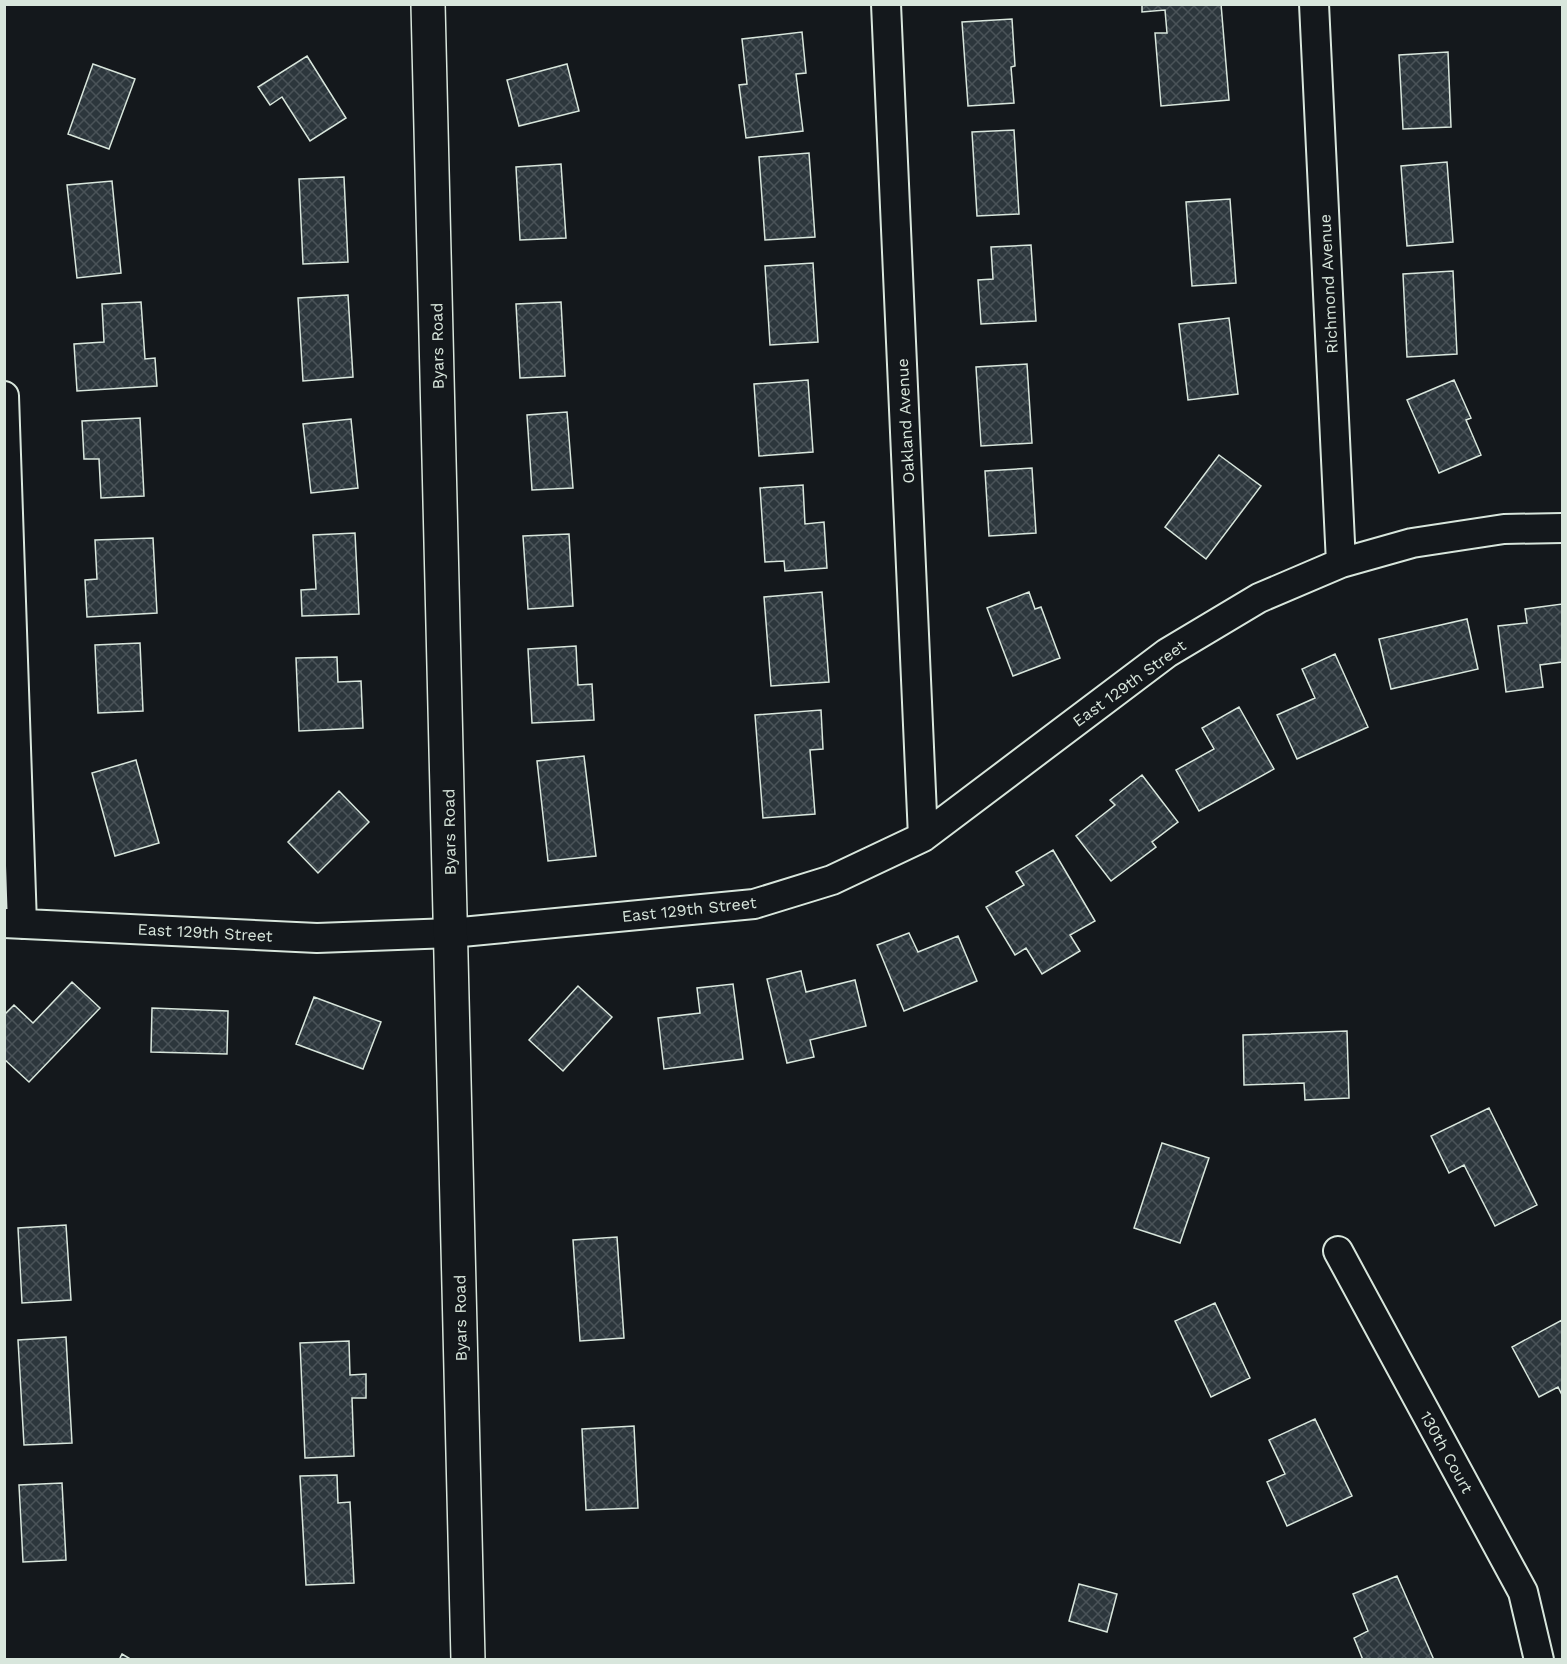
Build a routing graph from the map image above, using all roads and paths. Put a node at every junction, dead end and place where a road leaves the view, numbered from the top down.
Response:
1 (428, 4) edge
2 (886, 4) edge
3 (1314, 4) edge
4 (4, 396) edge
5 (1563, 528) edge
6 (1341, 563) junction
7 (924, 837) junction
8 (13, 923) edge
9 (451, 933) junction
10 (1338, 1251) dead end
11 (468, 1659) edge
12 (1539, 1659) edge

1 - 9 street, Byars Road
2 - 7 street, Oakland Avenue
3 - 6 street, Richmond Avenue
4 - 8 street
5 - 6 street, East 129th Street
6 - 7 street, East 129th Street
7 - 9 street, East 129th Street
8 - 9 street, East 129th Street
9 - 11 street, Byars Road
10 - 12 street, 130th Court

